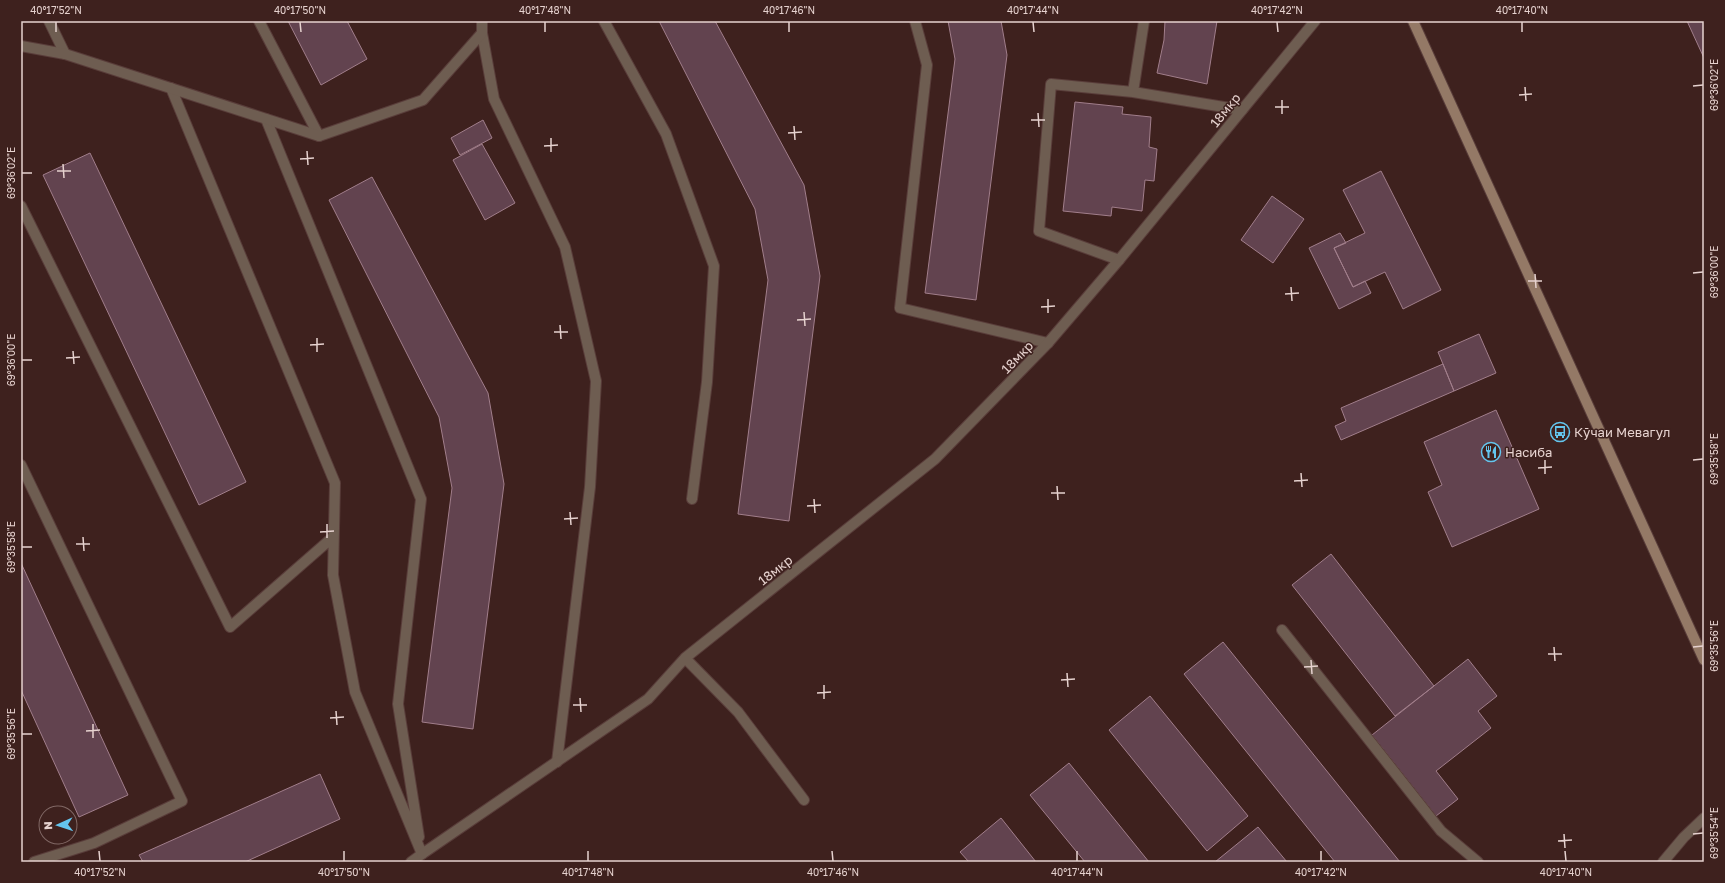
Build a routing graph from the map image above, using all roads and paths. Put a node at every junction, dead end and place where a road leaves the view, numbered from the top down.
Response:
1 (49, 21) edge
2 (259, 21) edge
3 (482, 21) edge
4 (604, 21) edge
5 (915, 21) edge
6 (1144, 21) edge
7 (1314, 21) edge
8 (1413, 21) edge
9 (482, 33) junction
10 (21, 46) edge
11 (65, 54) junction
12 (171, 88) junction
13 (1133, 92) junction
14 (1242, 110) junction
15 (266, 119) junction
16 (320, 136) junction
17 (21, 206) edge
18 (1119, 260) junction
19 (1048, 344) junction
20 (21, 465) edge
21 (692, 499) dead end
22 (334, 538) junction
23 (1282, 630) dead end
24 (685, 658) junction
25 (1704, 660) edge
26 (557, 762) junction
27 (804, 800) dead end
28 (1704, 818) edge
29 (422, 854) junction
30 (55, 856) junction
31 (34, 862) edge
32 (65, 862) edge
33 (411, 862) edge
34 (1478, 862) edge
35 (1663, 862) edge

1 - 11 street
2 - 16 street
3 - 9 street
4 - 21 street
5 - 19 street
6 - 13 street
7 - 14 street, 18мкр
8 - 25 main road
9 - 16 street
9 - 26 street
10 - 11 street
11 - 12 street
12 - 15 street
12 - 22 street
13 - 14 street
13 - 18 street
14 - 18 street, 18мкр
15 - 16 street
15 - 29 street
17 - 22 street
18 - 19 street, 18мкр
19 - 24 street, 18мкр
20 - 30 street
22 - 29 street
23 - 34 street
24 - 26 street, 18мкр
24 - 27 street
26 - 29 street, 18мкр
28 - 35 street
29 - 33 street, 18мкр
30 - 31 street
30 - 32 street

